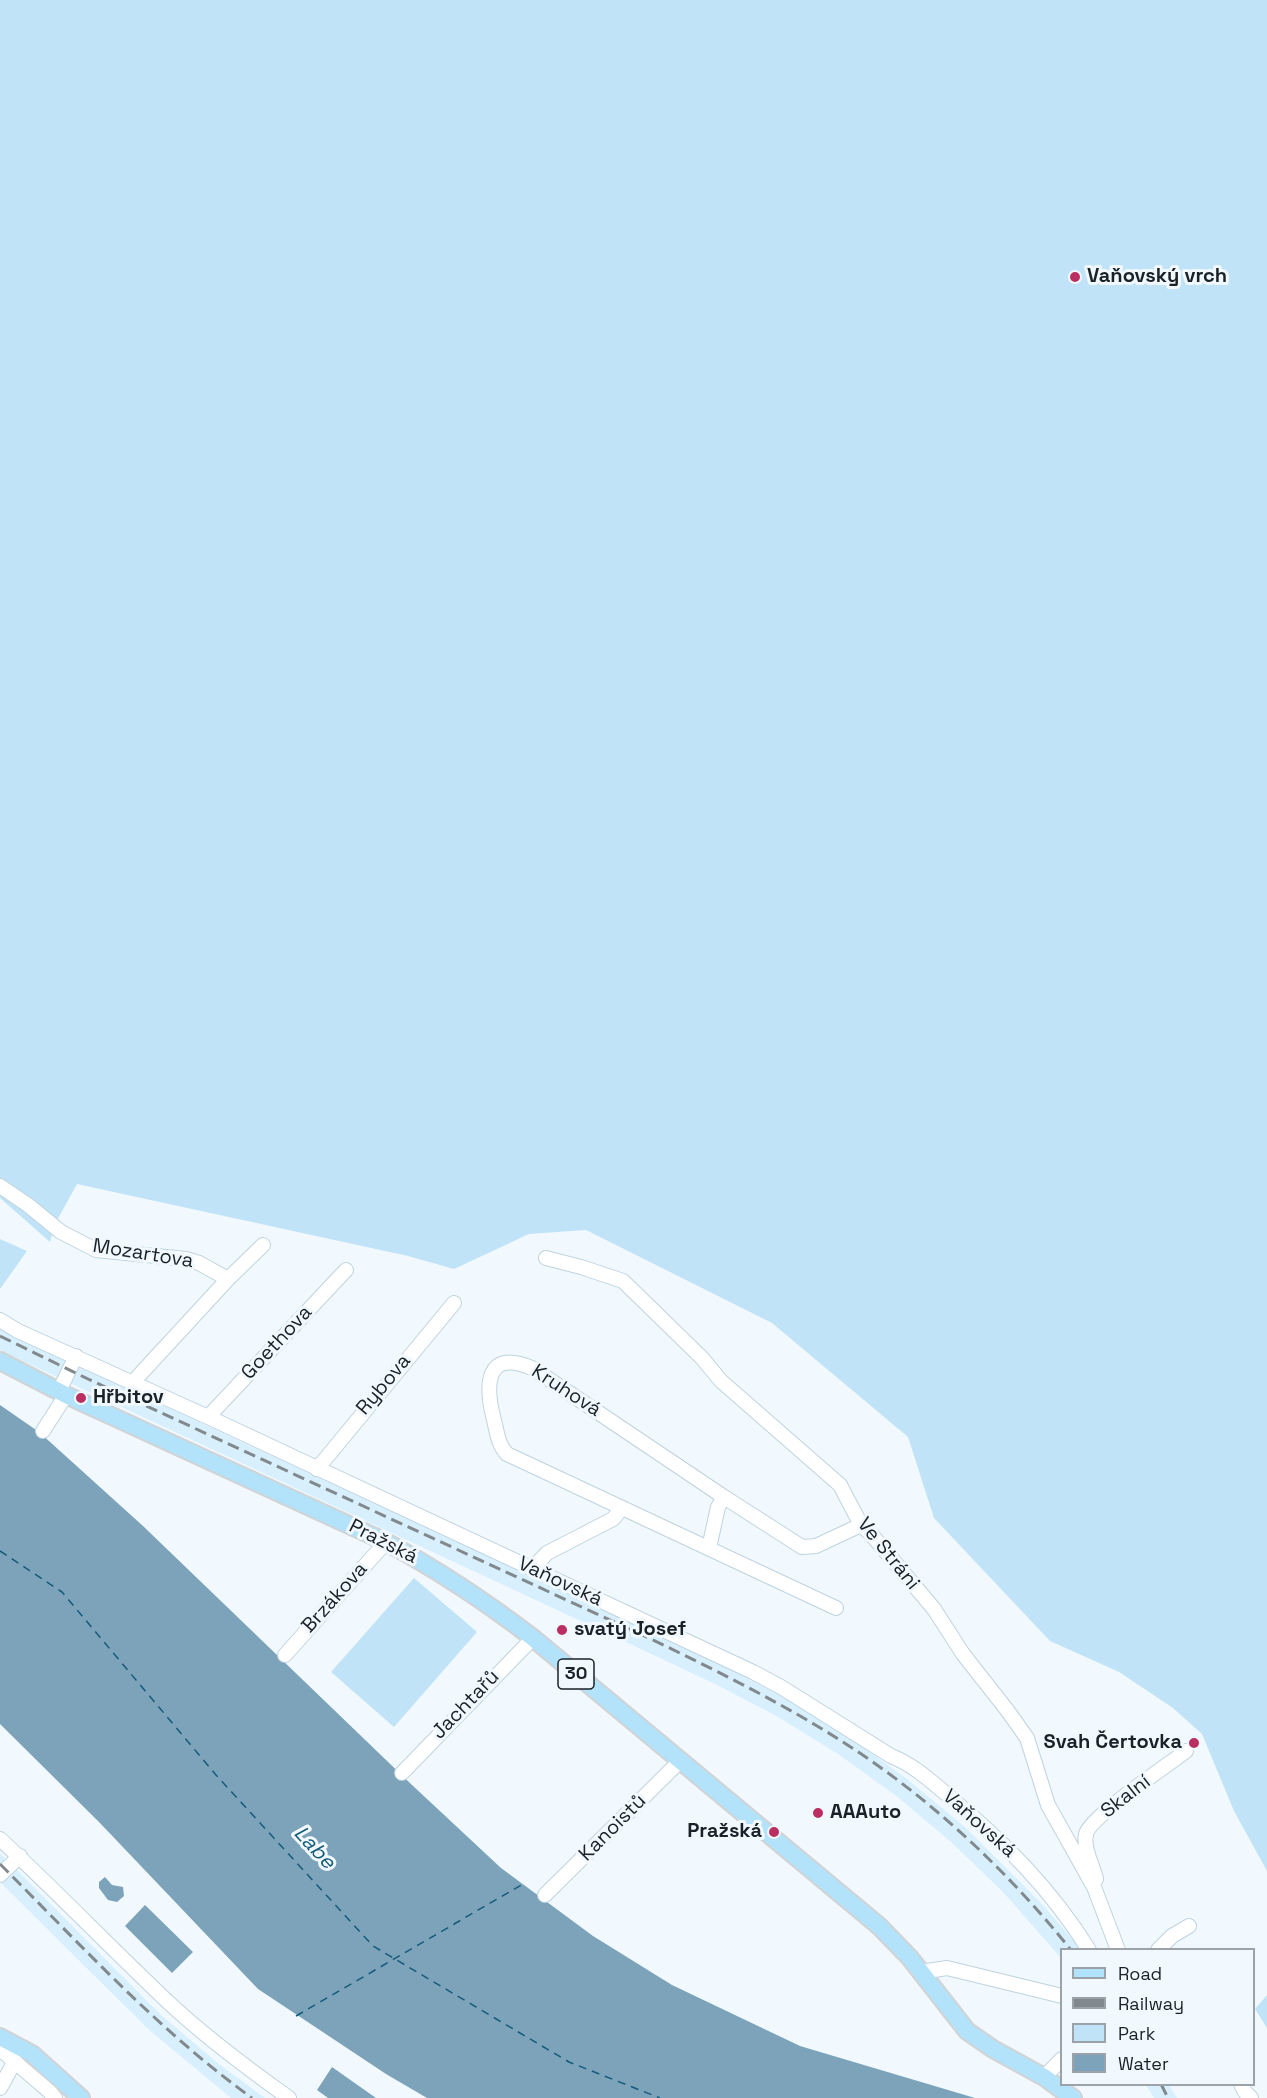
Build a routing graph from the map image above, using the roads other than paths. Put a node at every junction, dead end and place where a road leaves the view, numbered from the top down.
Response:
1 (0, 1186) edge
2 (263, 1245) dead end
3 (546, 1258) dead end
4 (346, 1270) dead end
5 (228, 1279) junction
6 (454, 1303) dead end
7 (0, 1320) edge
8 (76, 1356) junction
9 (0, 1361) edge
10 (133, 1382) junction
11 (62, 1393) junction
12 (208, 1417) junction
13 (43, 1431) dead end
14 (317, 1468) junction
15 (724, 1497) junction
16 (622, 1508) junction
17 (861, 1525) junction
18 (386, 1542) junction
19 (709, 1548) junction
20 (532, 1569) junction
21 (836, 1608) dead end
22 (533, 1638) junction
23 (285, 1654) dead end
24 (1186, 1751) dead end
25 (680, 1761) junction
26 (402, 1773) dead end
27 (0, 1839) edge
28 (20, 1856) junction
29 (0, 1875) edge
30 (1094, 1887) junction
31 (545, 1894) dead end
32 (1189, 1926) dead end
33 (1088, 1948) edge
34 (1117, 1948) edge
35 (1160, 1948) edge
36 (921, 1972) junction
37 (1060, 1996) edge
38 (0, 2037) edge
39 (0, 2049) edge
40 (15, 2061) junction
41 (1060, 2062) edge
42 (1044, 2077) junction
43 (1242, 2086) edge
44 (0, 2088) edge
45 (54, 2098) edge
46 (81, 2098) edge
47 (289, 2098) edge
48 (1073, 2098) edge
49 (1251, 2098) edge

1 - 5 street, Mozartova
2 - 5 street
3 - 17 street, Ve Stráni
4 - 12 street, Goethova
5 - 10 street
6 - 14 street, Rybova
7 - 8 street, Vaňovská
8 - 10 street, Vaňovská
8 - 11 street
9 - 11 main road, Pražská / 30
10 - 12 street, Vaňovská
11 - 13 street
11 - 18 main road, Pražská / 30
12 - 14 street, Vaňovská
14 - 20 street, Vaňovská
15 - 16 street, Kruhová
15 - 17 street, Kruhová
15 - 19 street
16 - 19 street, Kruhová
16 - 20 street
17 - 30 street, Ve Stráni
18 - 22 main road, Pražská / 30
18 - 23 street, Brzákova
19 - 21 street, Kruhová
20 - 33 street, Vaňovská
22 - 25 main road, Pražská / 30
22 - 26 street, Jachtařů
24 - 30 street, Skalní
25 - 31 street, Kanoistů
25 - 36 main road, Pražská / 30
27 - 28 street
28 - 29 street
28 - 47 street
30 - 34 street, Ve Stráni
32 - 35 street
36 - 37 street
36 - 42 main road, Pražská / 30
38 - 46 main road
39 - 40 street
40 - 44 street
40 - 45 street
41 - 42 street
42 - 48 main road, Pražská / 30
43 - 49 street

